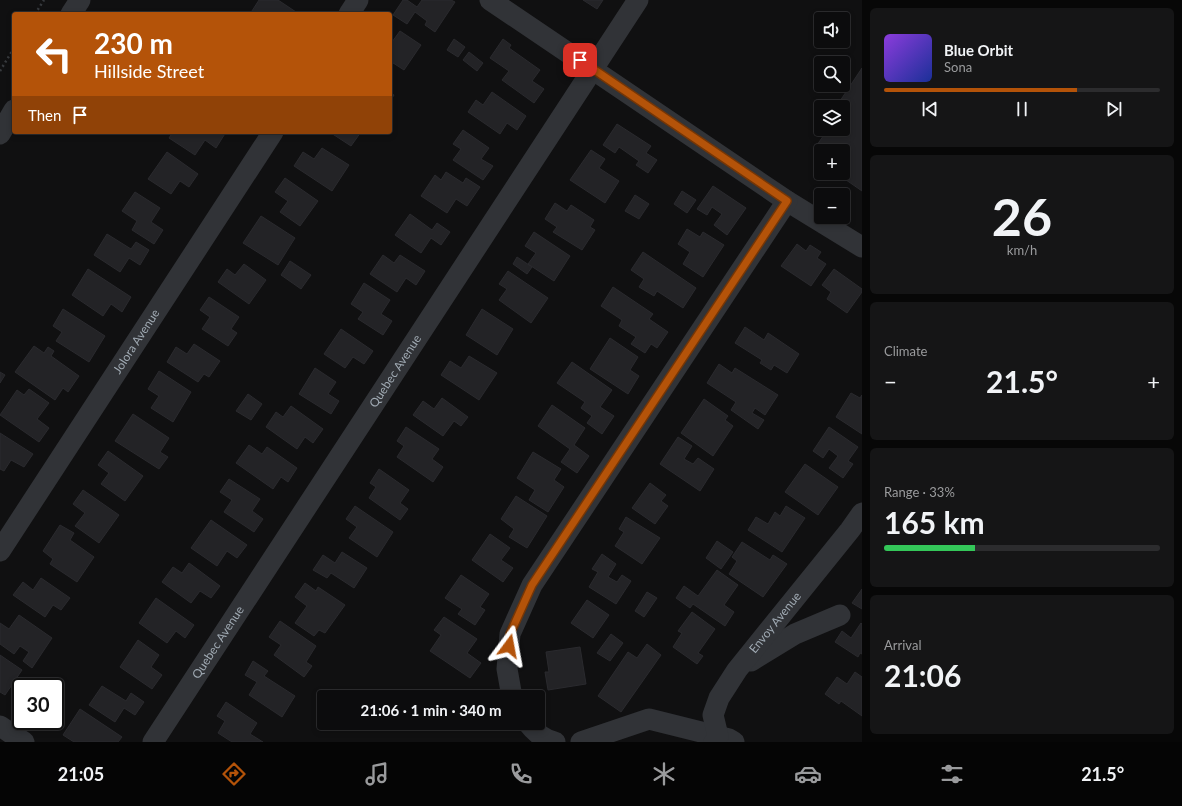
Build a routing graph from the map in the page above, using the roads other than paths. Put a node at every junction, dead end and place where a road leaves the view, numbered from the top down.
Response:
1 (80, 0) edge
2 (358, 0) edge
3 (490, 0) edge
4 (638, 0) edge
5 (72, 12) edge
6 (350, 12) edge
7 (594, 69) junction
8 (12, 113) edge
9 (0, 134) edge
10 (272, 134) edge
11 (787, 201) junction
12 (862, 247) edge
13 (862, 513) edge
14 (856, 534) edge
15 (0, 551) edge
16 (840, 615) dead end
17 (737, 670) junction
18 (511, 690) edge
19 (0, 726) edge
20 (534, 730) edge
21 (722, 740) edge
22 (24, 742) edge
23 (153, 742) edge
24 (555, 742) edge
25 (581, 742) edge

1 - 5 street
2 - 6 street
3 - 7 street
4 - 7 street, Quebec Avenue
7 - 11 street
7 - 23 street, Quebec Avenue
8 - 9 street
10 - 15 street, Jolora Avenue
11 - 12 street
11 - 18 street
13 - 14 street, Envoy Avenue
14 - 17 street, Envoy Avenue
16 - 17 street
17 - 21 street, Envoy Avenue
19 - 22 street
20 - 24 street
21 - 25 street

